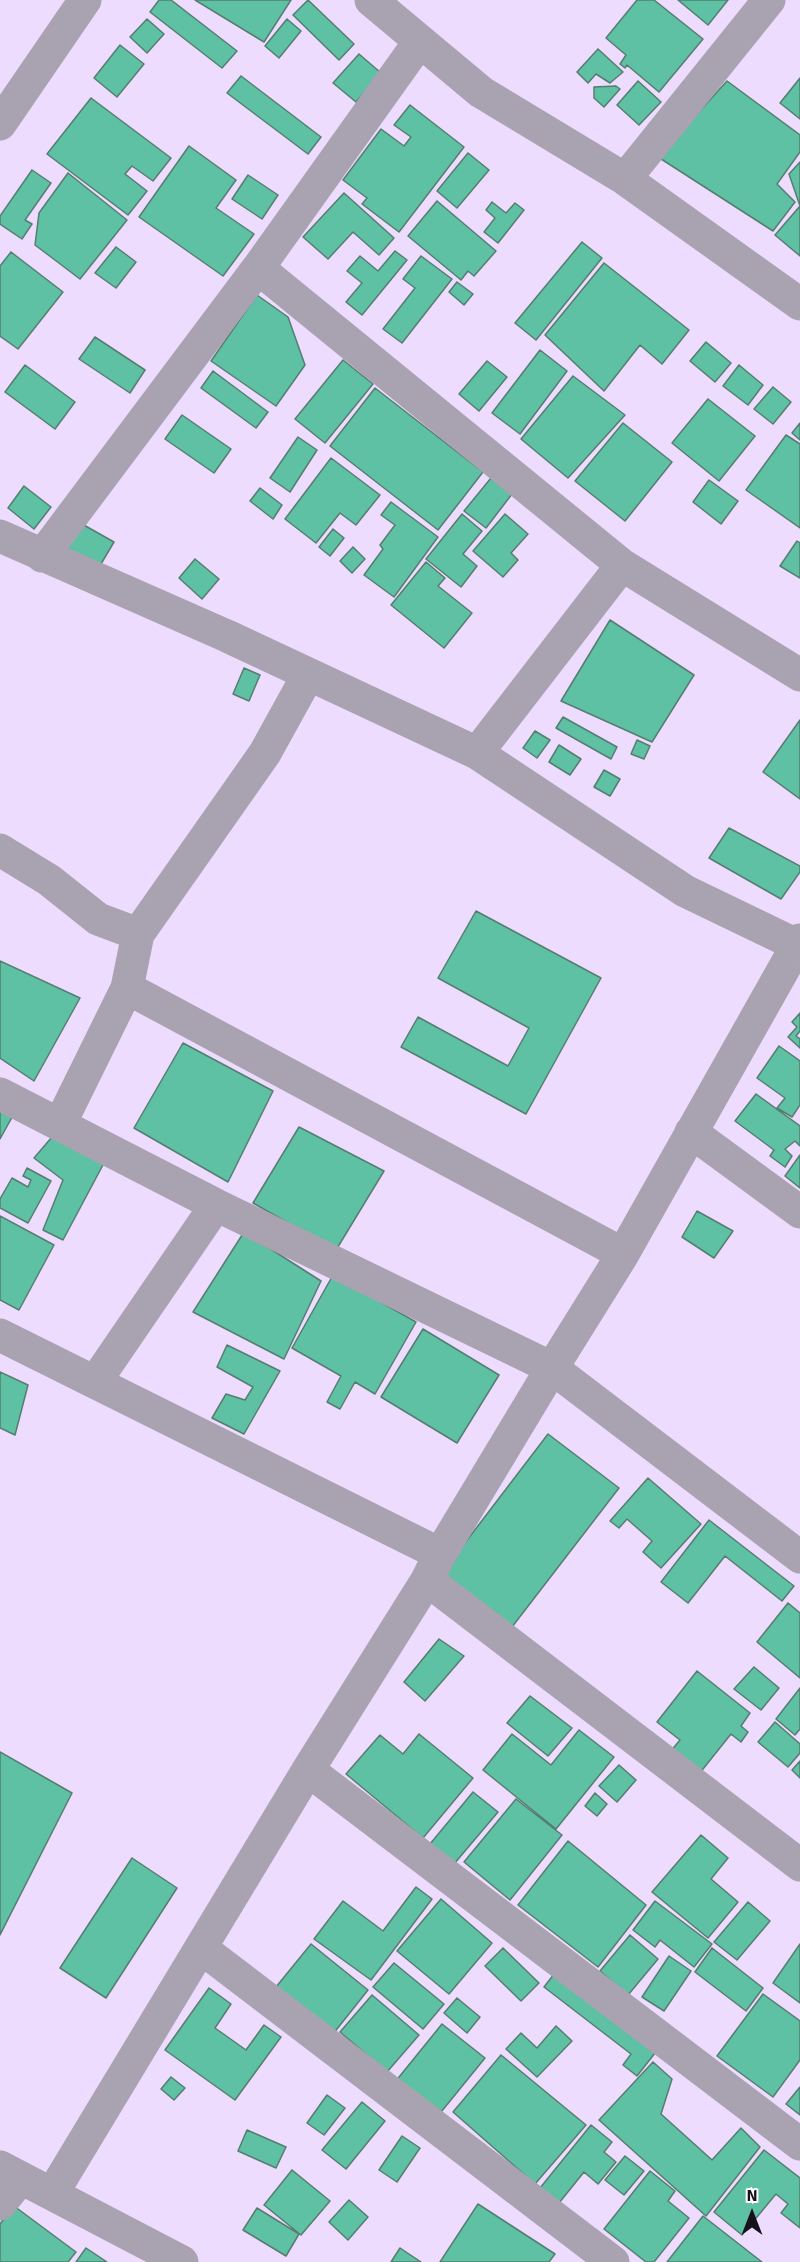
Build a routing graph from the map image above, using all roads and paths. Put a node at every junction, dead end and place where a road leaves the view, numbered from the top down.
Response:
1 (86, 0) edge
2 (371, 0) edge
3 (769, 0) edge
4 (420, 41) junction
5 (0, 124) edge
6 (625, 179) junction
7 (258, 268) junction
8 (800, 304) edge
9 (0, 536) edge
10 (42, 556) junction
11 (622, 565) junction
12 (308, 675) junction
13 (800, 675) edge
14 (477, 753) junction
15 (0, 850) edge
16 (138, 934) junction
17 (798, 943) edge
18 (127, 988) junction
19 (0, 1094) edge
20 (60, 1124) junction
21 (691, 1132) junction
22 (216, 1205) junction
23 (800, 1212) edge
24 (623, 1254) junction
25 (0, 1335) edge
26 (552, 1368) junction
27 (94, 1382) junction
28 (800, 1557) edge
29 (434, 1567) junction
30 (308, 1770) junction
31 (800, 1865) edge
32 (201, 1948) junction
33 (800, 2144) edge
34 (10, 2172) edge
35 (52, 2194) junction
36 (0, 2204) edge
37 (182, 2262) edge
38 (613, 2262) edge

1 - 5 street
2 - 4 street
3 - 6 street
4 - 6 street
4 - 7 street
6 - 8 street
7 - 10 street
7 - 11 street
9 - 10 street
10 - 12 street
11 - 13 street
11 - 14 street
12 - 14 street
12 - 16 street
14 - 17 street
15 - 16 street
16 - 18 street
17 - 21 street
18 - 20 street
18 - 24 street
19 - 20 street
20 - 22 street
21 - 23 street
21 - 24 street
22 - 26 street
22 - 27 street
24 - 26 street
25 - 27 street
26 - 28 street
26 - 29 street
27 - 29 street
29 - 30 street
29 - 31 street
30 - 32 street
30 - 33 street
32 - 35 street
32 - 38 street
34 - 35 street
34 - 36 street
35 - 37 street

